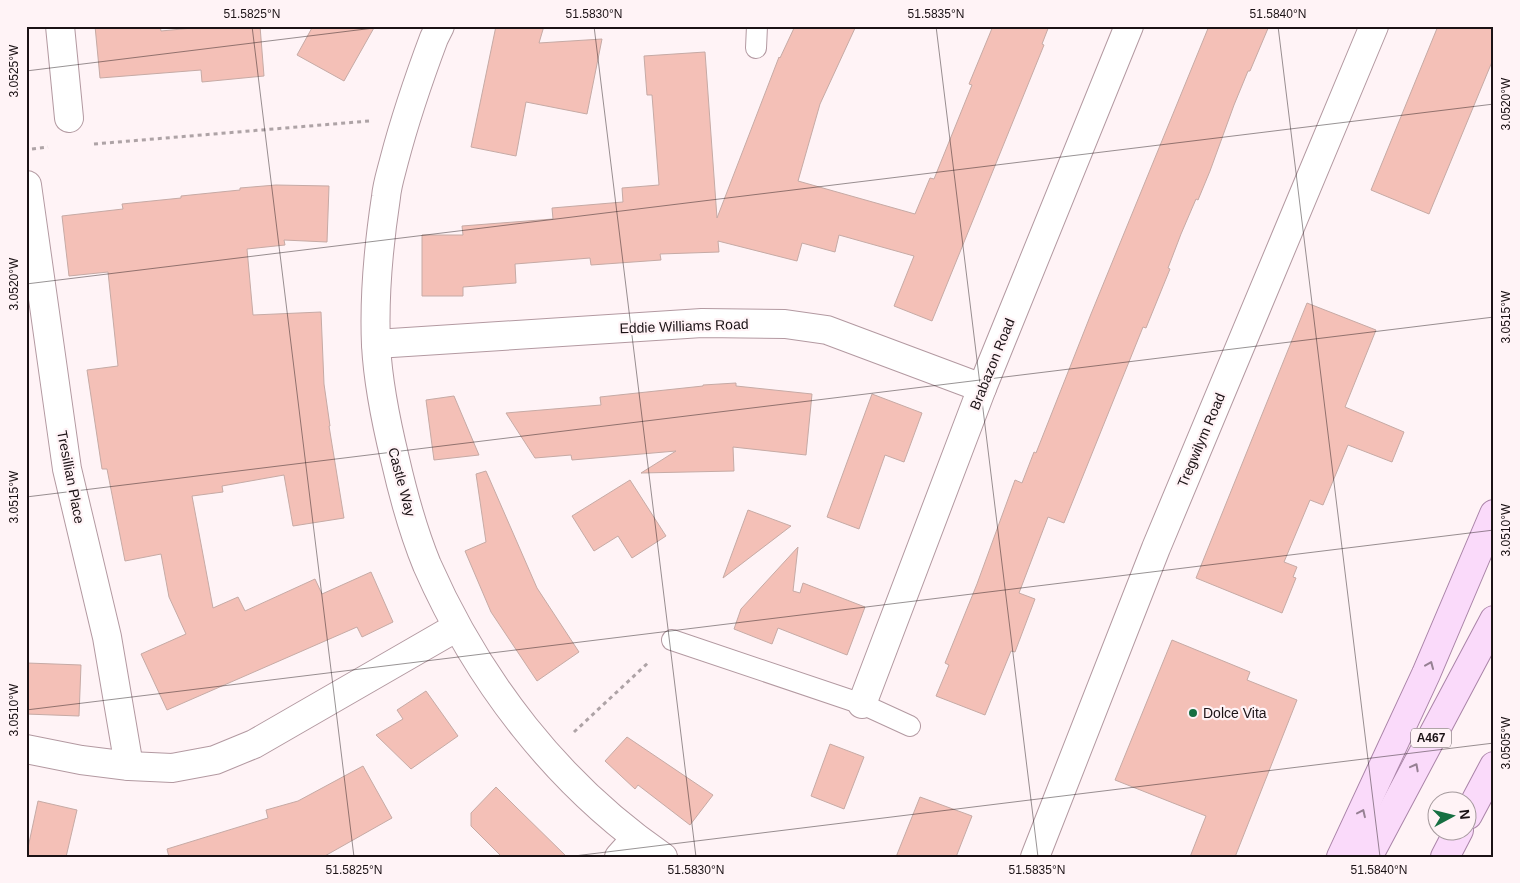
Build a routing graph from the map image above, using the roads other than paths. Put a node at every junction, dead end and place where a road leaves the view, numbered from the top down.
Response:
1 (60, 26) edge
2 (440, 26) edge
3 (757, 26) edge
4 (1128, 26) edge
5 (1374, 26) edge
6 (756, 48) dead end
7 (69, 118) dead end
8 (27, 185) edge
9 (376, 344) junction
10 (982, 388) junction
11 (1494, 514) edge
12 (1494, 620) edge
13 (457, 627) junction
14 (672, 640) road end
15 (862, 704) junction
16 (910, 726) dead end
17 (26, 749) edge
18 (129, 766) junction
19 (1494, 766) edge
20 (1478, 796) edge
21 (1454, 840) edge
22 (627, 848) edge
23 (663, 857) edge
24 (1036, 857) edge
25 (1341, 857) edge
26 (1368, 857) edge
27 (1445, 857) edge

1 - 7 street
2 - 9 street, Castle Way
3 - 6 lane
4 - 10 street, Brabazon Road
5 - 24 street, Tregwilym Road
8 - 18 street, Tresillian Place
9 - 10 street, Eddie Williams Road
9 - 13 street, Castle Way
10 - 15 street, Brabazon Road
25 -> 11 main road
26 -> 12 main road, A467
13 - 18 street
13 - 22 street, Castle Way
14 - 15 lane
15 - 16 lane
17 - 18 street
19 - 20 main road
21 - 27 main road
22 - 23 street, Castle Way

